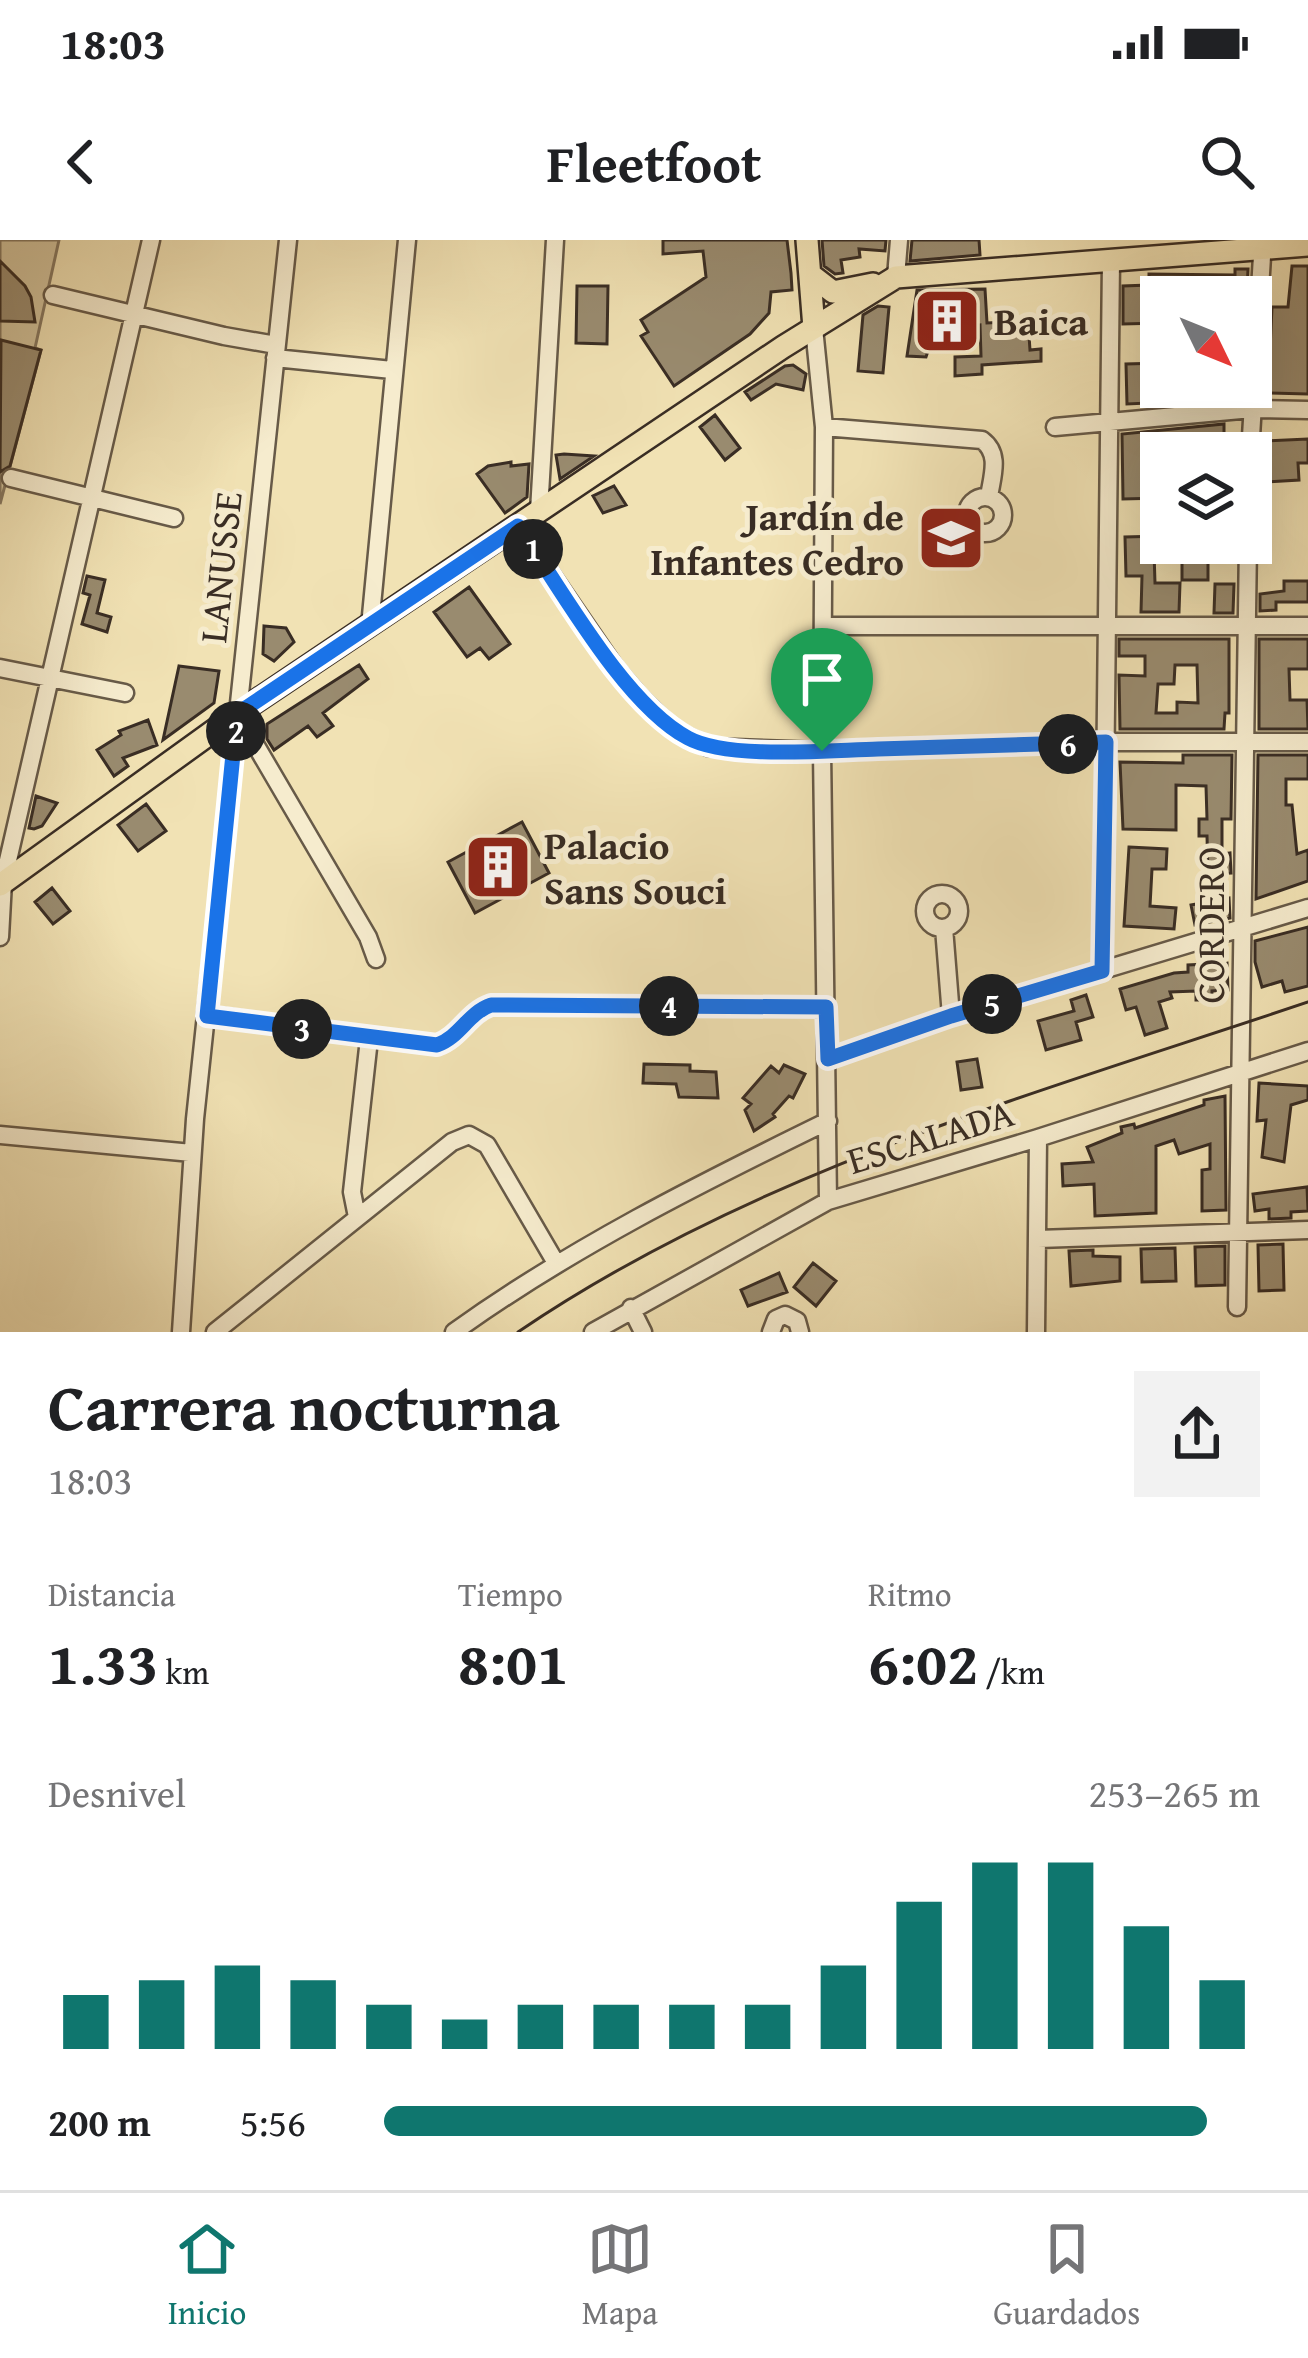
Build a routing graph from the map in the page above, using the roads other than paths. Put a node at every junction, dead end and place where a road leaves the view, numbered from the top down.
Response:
1 (152, 240) edge
2 (288, 240) edge
3 (406, 240) edge
4 (554, 240) edge
5 (807, 240) edge
6 (899, 240) edge
7 (1263, 244) edge
8 (1308, 245) edge
9 (1096, 255) edge
10 (896, 277) junction
11 (810, 284) junction
12 (53, 295) dead end
13 (134, 316) junction
14 (814, 328) junction
15 (783, 347) junction
16 (275, 351) junction
17 (392, 370) junction
18 (1252, 409) junction
19 (1308, 410) edge
20 (1108, 422) junction
21 (824, 427) junction
22 (1055, 427) dead end
23 (1251, 432) edge
24 (11, 478) dead end
25 (989, 497) dead end
26 (91, 498) junction
27 (539, 511) junction
28 (174, 518) dead end
29 (518, 526) junction
30 (1247, 564) edge
31 (370, 626) junction
32 (825, 626) junction
33 (1308, 626) edge
34 (1105, 628) junction
35 (1245, 628) junction
36 (0, 668) edge
37 (49, 679) junction
38 (125, 693) dead end
39 (237, 714) junction
40 (1106, 742) junction
41 (1308, 742) edge
42 (1243, 743) junction
43 (822, 751) junction
44 (2, 884) edge
45 (1308, 908) edge
46 (944, 928) dead end
47 (1244, 929) junction
48 (0, 938) edge
49 (376, 958) dead end
50 (1102, 971) junction
51 (826, 1007) junction
52 (207, 1016) junction
53 (951, 1016) junction
54 (369, 1039) junction
55 (1308, 1051) edge
56 (828, 1059) junction
57 (1238, 1073) junction
58 (828, 1121) junction
59 (0, 1135) edge
60 (1038, 1138) junction
61 (192, 1153) junction
62 (828, 1201) junction
63 (357, 1217) junction
64 (1308, 1230) edge
65 (1237, 1233) junction
66 (1038, 1239) junction
67 (556, 1263) junction
68 (1237, 1307) dead end
69 (631, 1308) junction
70 (181, 1326) edge
71 (163, 1332) edge
72 (215, 1332) edge
73 (454, 1332) edge
74 (592, 1332) edge
75 (643, 1332) edge
76 (771, 1332) edge
77 (800, 1332) edge
78 (1036, 1332) edge

1 - 13 street
2 - 16 street, LANUSSE
3 - 17 street
4 - 27 street
5 - 11 main road
6 - 10 street
7 - 8 main road
7 - 9 main road
7 - 18 street
9 - 10 main road
9 - 20 street
10 - 11 main road
10 - 14 main road
11 - 14 main road
11 - 15 main road
12 - 13 street
13 - 16 street
13 - 26 street
14 - 15 main road
14 - 21 street
15 - 27 main road
16 - 17 street
16 - 39 street, LANUSSE
17 - 31 street
18 - 19 street
18 - 20 street
18 - 23 street
20 - 22 street
20 - 34 street
21 - 25 street
21 - 32 street
24 - 26 street
26 - 28 street
26 - 37 street
27 - 29 main road
29 - 31 main road
29 - 43 street
30 - 35 street, CORDERO
31 - 39 main road
32 - 34 street
32 - 43 street
33 - 35 street
34 - 35 street
34 - 40 street
35 - 42 street, CORDERO
36 - 37 street
37 - 38 street
37 - 44 street
39 - 44 main road
39 - 49 street
39 - 52 street, LANUSSE
40 - 42 street
40 - 43 street
40 - 50 street
41 - 42 street
42 - 47 street, CORDERO
43 - 51 street
44 - 48 street
45 - 47 street
46 - 53 street
47 - 50 street
47 - 57 street, CORDERO
50 - 53 street
51 - 54 street
51 - 56 street
52 - 54 street
52 - 61 street, LANUSSE
53 - 56 street
54 - 63 street
55 - 57 street, ESCALADA
56 - 58 street
57 - 60 street, ESCALADA
57 - 65 street, CORDERO
58 - 62 street
58 - 67 street
59 - 61 street
60 - 62 street, ESCALADA
60 - 66 street
61 - 70 street, LANUSSE
62 - 69 street, ESCALADA
63 - 67 street
63 - 72 street
64 - 65 street
65 - 66 street
65 - 68 street, CORDERO
66 - 78 street
67 - 73 street
69 - 74 street, ESCALADA
69 - 75 street
70 - 71 street
76 - 77 street

